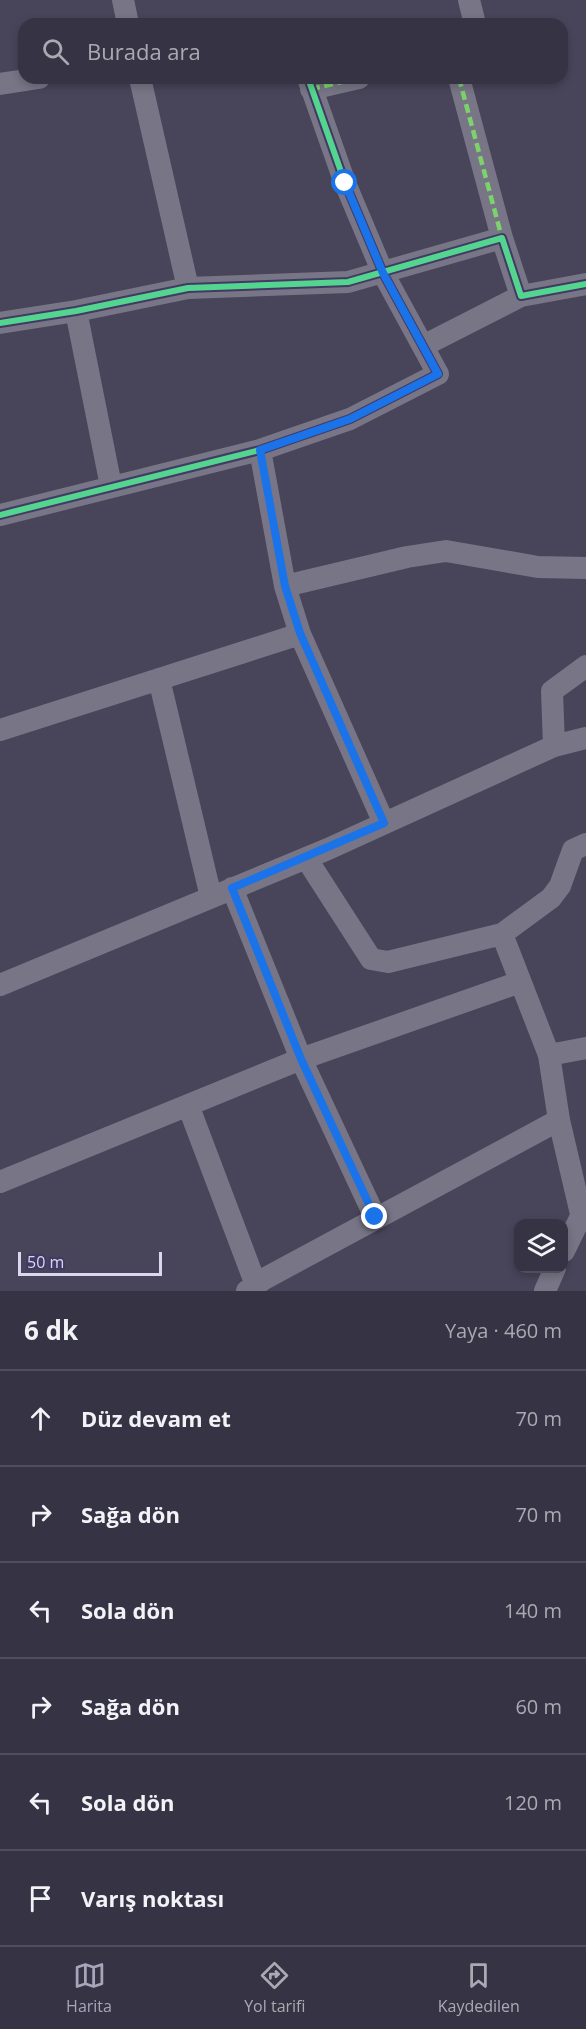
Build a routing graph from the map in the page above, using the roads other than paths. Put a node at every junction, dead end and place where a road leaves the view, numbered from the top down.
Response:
1 (123, 0) edge
2 (469, 0) edge
3 (127, 18) edge
4 (474, 18) edge
5 (18, 81) edge
6 (0, 84) edge
7 (141, 84) edge
8 (310, 84) edge
9 (461, 84) edge
10 (502, 238) junction
11 (383, 273) junction
12 (586, 284) edge
13 (188, 288) junction
14 (521, 296) junction
15 (76, 311) junction
16 (0, 323) edge
17 (423, 346) junction
18 (260, 450) junction
19 (111, 486) junction
20 (0, 515) edge
21 (586, 568) edge
22 (285, 586) junction
23 (300, 633) junction
24 (586, 666) edge
25 (159, 679) junction
26 (0, 730) edge
27 (586, 738) edge
28 (554, 746) junction
29 (384, 823) junction
30 (586, 844) edge
31 (306, 858) junction
32 (232, 888) junction
33 (211, 897) junction
34 (502, 934) junction
35 (520, 982) junction
36 (0, 985) edge
37 (586, 1048) edge
38 (549, 1055) junction
39 (301, 1059) junction
40 (188, 1105) junction
41 (559, 1120) junction
42 (0, 1182) edge
43 (584, 1214) edge
44 (375, 1217) junction
45 (568, 1244) edge
46 (553, 1273) edge
47 (252, 1288) edge
48 (545, 1291) edge

1 - 3 street
2 - 4 street
5 - 6 street
7 - 13 street
8 - 11 street
9 - 10 street
10 - 11 street
10 - 14 street
11 - 13 street
11 - 17 street
12 - 14 street
13 - 15 street
14 - 17 street
15 - 16 street
15 - 19 street
17 - 18 street
18 - 19 street
18 - 22 street
19 - 20 street
21 - 22 street
22 - 23 street
23 - 25 street
23 - 29 street
24 - 28 street
25 - 26 street
25 - 33 street
27 - 28 street
28 - 29 street
29 - 31 street
30 - 34 street
31 - 32 street
31 - 34 street
32 - 33 street
32 - 39 street
33 - 36 street
34 - 35 street
35 - 38 street
35 - 39 street
37 - 38 street
38 - 41 street
39 - 40 street
39 - 44 street
40 - 42 street
40 - 47 street
41 - 43 street
41 - 44 street
43 - 45 street
44 - 47 street
46 - 48 street

